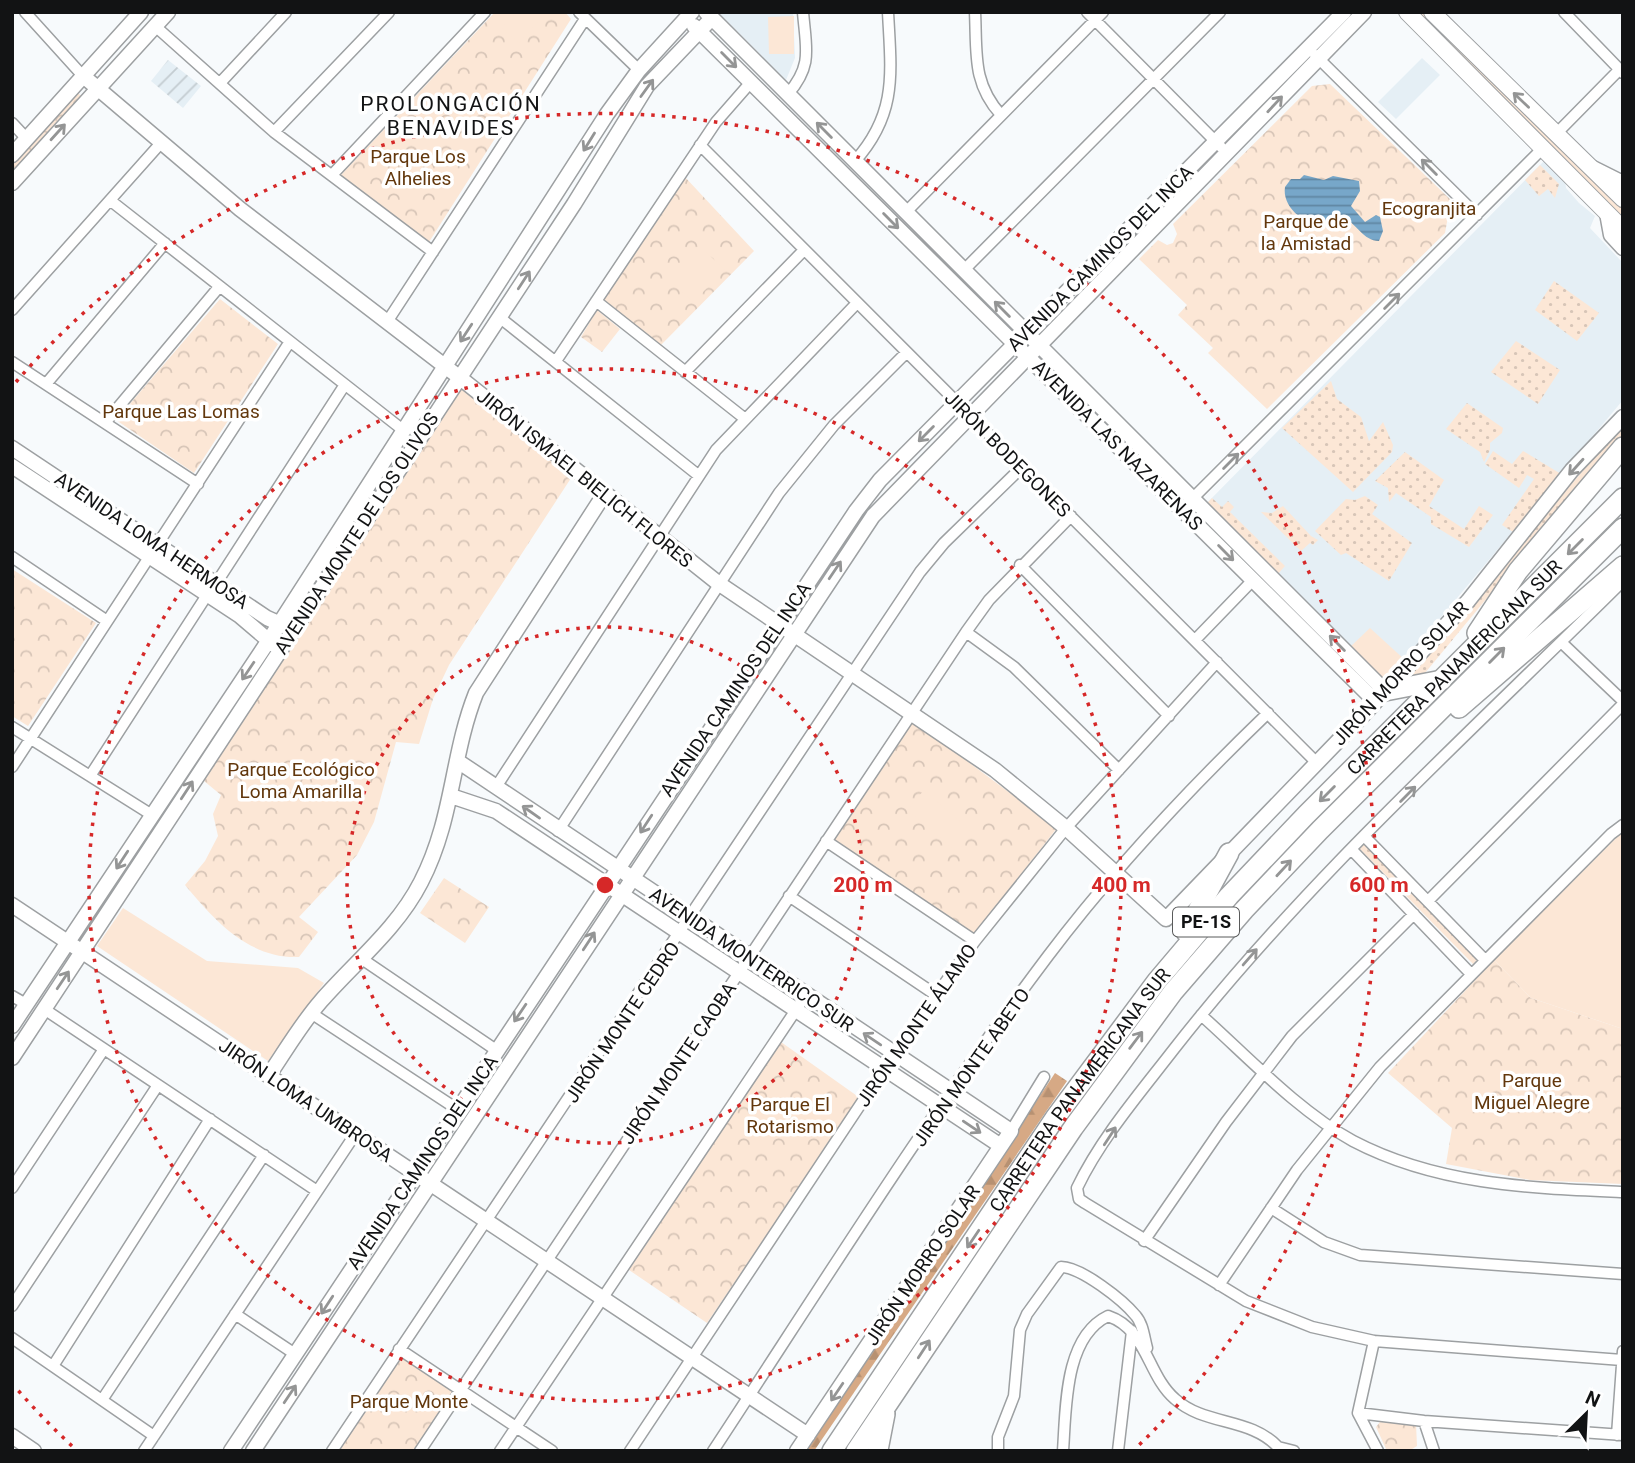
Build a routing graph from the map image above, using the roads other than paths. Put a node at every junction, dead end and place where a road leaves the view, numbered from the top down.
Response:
1 (25, 12) edge
2 (141, 12) edge
3 (168, 12) edge
4 (286, 12) edge
5 (389, 12) edge
6 (485, 12) edge
7 (803, 12) edge
8 (888, 12) edge
9 (975, 12) edge
10 (1220, 12) edge
11 (1344, 12) edge
12 (1364, 12) edge
13 (1407, 12) edge
14 (1432, 12) edge
15 (1564, 12) edge
16 (686, 14) edge
17 (582, 15) edge
18 (709, 15) edge
19 (1095, 15) edge
20 (155, 26) junction
21 (699, 30) junction
22 (1314, 53) junction
23 (639, 70) junction
24 (1621, 71) edge
25 (82, 75) junction
26 (1155, 81) junction
27 (751, 82) junction
28 (219, 83) junction
29 (97, 89) junction
30 (788, 94) junction
31 (1001, 115) junction
32 (12, 123) edge
33 (274, 132) junction
34 (1556, 134) junction
35 (27, 139) junction
36 (1216, 142) junction
37 (160, 144) junction
38 (700, 145) junction
39 (1543, 148) junction
40 (1228, 154) junction
41 (12, 155) edge
42 (855, 160) junction
43 (1591, 167) junction
44 (332, 175) junction
45 (12, 183) edge
46 (1623, 183) edge
47 (1623, 199) edge
48 (111, 201) junction
49 (906, 212) junction
50 (1607, 213) junction
51 (1477, 215) junction
52 (1623, 229) edge
53 (165, 243) junction
54 (1623, 248) edge
55 (804, 250) junction
56 (433, 252) junction
57 (964, 270) junction
58 (219, 287) junction
59 (596, 301) junction
60 (857, 303) junction
61 (12, 310) edge
62 (499, 317) junction
63 (387, 322) junction
64 (1027, 332) junction
65 (289, 343) junction
66 (1016, 344) junction
67 (1038, 345) junction
68 (906, 353) junction
69 (1027, 355) junction
70 (556, 360) junction
71 (12, 362) edge
72 (444, 366) junction
73 (685, 372) junction
74 (459, 377) junction
75 (46, 384) junction
76 (344, 386) junction
77 (956, 403) junction
78 (969, 416) junction
79 (1623, 417) edge
80 (744, 418) junction
81 (105, 423) junction
82 (403, 430) junction
83 (1623, 447) edge
84 (12, 448) edge
85 (12, 466) edge
86 (1021, 468) junction
87 (698, 475) junction
88 (198, 484) junction
89 (604, 493) junction
90 (1623, 498) edge
91 (1187, 504) junction
92 (1071, 516) junction
93 (1623, 528) edge
94 (658, 537) junction
95 (158, 544) junction
96 (12, 558) edge
97 (149, 558) junction
98 (1020, 565) junction
99 (1623, 566) edge
100 (1254, 580) junction
101 (1623, 581) edge
102 (217, 582) junction
103 (718, 583) junction
104 (207, 594) junction
105 (107, 621) junction
106 (278, 624) junction
107 (778, 624) junction
108 (293, 629) junction
109 (966, 632) junction
110 (793, 633) junction
111 (1195, 640) junction
112 (1561, 642) junction
113 (274, 646) junction
114 (1217, 662) junction
115 (852, 673) junction
116 (1449, 673) junction
117 (1380, 696) junction
118 (1623, 702) edge
119 (913, 713) junction
120 (1268, 713) junction
121 (1169, 716) junction
122 (12, 727) edge
123 (31, 738) junction
124 (459, 762) junction
125 (1317, 763) junction
126 (12, 767) edge
127 (1119, 770) junction
128 (1379, 772) junction
129 (90, 776) junction
130 (496, 787) junction
131 (451, 796) junction
132 (152, 815) junction
133 (1623, 825) edge
134 (1066, 828) junction
135 (558, 831) junction
136 (1365, 837) junction
137 (826, 841) junction
138 (1352, 850) junction
139 (1229, 853) junction
140 (616, 869) junction
141 (1116, 875) junction
142 (631, 878) junction
143 (606, 884) junction
144 (621, 894) junction
145 (789, 896) junction
146 (1427, 901) junction
147 (12, 905) edge
148 (1414, 914) junction
149 (691, 919) junction
150 (1166, 919) joint
151 (681, 934) junction
152 (975, 941) junction
153 (68, 942) junction
154 (82, 952) junction
155 (749, 957) junction
156 (362, 960) junction
157 (1485, 960) junction
158 (739, 972) junction
159 (1471, 974) junction
160 (1157, 981) junction
161 (806, 995) junction
162 (936, 995) junction
163 (12, 996) edge
164 (26, 1004) junction
165 (44, 1009) junction
166 (796, 1010) junction
167 (311, 1013) junction
168 (1201, 1015) junction
169 (12, 1026) edge
170 (104, 1049) junction
171 (496, 1050) junction
172 (894, 1054) junction
173 (12, 1058) edge
174 (884, 1068) junction
175 (1264, 1072) junction
176 (269, 1075) junction
177 (1044, 1077) dead end
178 (158, 1085) junction
179 (952, 1092) junction
180 (942, 1107) junction
181 (457, 1109) junction
182 (210, 1119) junction
183 (1331, 1127) junction
184 (1011, 1131) junction
185 (356, 1133) junction
186 (1001, 1146) junction
187 (264, 1155) junction
188 (415, 1172) junction
189 (430, 1182) junction
190 (12, 1188) edge
191 (317, 1191) junction
192 (1623, 1192) edge
193 (1271, 1208) junction
194 (488, 1221) junction
195 (1144, 1241) junction
196 (547, 1261) junction
197 (1623, 1273) edge
198 (1219, 1285) junction
199 (603, 1298) junction
200 (12, 1306) edge
201 (235, 1314) junction
202 (1132, 1331) junction
203 (12, 1338) edge
204 (1374, 1342) junction
205 (399, 1349) junction
206 (1623, 1352) edge
207 (295, 1354) junction
208 (690, 1356) junction
209 (1149, 1357) junction
210 (1622, 1360) edge
211 (53, 1366) junction
212 (461, 1390) junction
213 (749, 1396) junction
214 (102, 1400) junction
215 (887, 1406) junction
216 (1358, 1413) junction
217 (1424, 1421) junction
218 (516, 1427) junction
219 (808, 1435) junction
220 (1620, 1435) edge
221 (12, 1436) edge
222 (154, 1436) junction
223 (1277, 1449) edge
224 (34, 1451) edge
225 (144, 1451) edge
226 (231, 1451) edge
227 (253, 1451) edge
228 (332, 1451) edge
229 (420, 1451) edge
230 (500, 1451) edge
231 (552, 1451) edge
232 (630, 1451) edge
233 (713, 1451) edge
234 (797, 1451) edge
235 (832, 1451) edge
236 (856, 1451) edge
237 (879, 1451) edge
238 (998, 1451) edge
239 (1063, 1451) edge
240 (1118, 1451) edge
241 (1294, 1451) edge
242 (1378, 1451) edge
243 (1434, 1451) edge

1 - 25 street, JIRÓN ISMAEL BIELICH FLORES
2 - 25 street
3 - 20 street
4 - 28 street
5 - 33 street
6 - 44 street
7 - 30 street
8 - 42 street
9 - 31 street
10 - 26 street
11 - 22 street, AVENIDA CAMINOS DEL INCA
12 - 22 street, AVENIDA CAMINOS DEL INCA
13 - 39 main road
34 -> 14 main road
15 - 24 street
16 - 21 street, AVENIDA LAS NAZARENAS
16 - 23 street, AVENIDA MONTE DE LOS OLIVOS
17 - 23 street
17 - 56 street
18 - 21 street, AVENIDA MONTE DE LOS OLIVOS
18 - 30 street, AVENIDA LAS NAZARENAS
19 - 26 street
19 - 31 street
20 - 28 street
20 - 29 street
21 -> 27 street, AVENIDA LAS NAZARENAS
62 -> 21 street, AVENIDA MONTE DE LOS OLIVOS
22 - 36 street, AVENIDA CAMINOS DEL INCA
40 -> 22 street, AVENIDA CAMINOS DEL INCA
51 -> 22 street
23 -> 72 street, AVENIDA MONTE DE LOS OLIVOS
24 - 34 street
25 - 29 street, JIRÓN ISMAEL BIELICH FLORES
25 - 35 street
26 - 36 street
26 - 57 street
27 - 38 street
27 -> 66 street, AVENIDA LAS NAZARENAS
28 - 33 street
29 - 37 street, JIRÓN ISMAEL BIELICH FLORES
45 -> 29 street
42 -> 30 street, AVENIDA LAS NAZARENAS
31 - 49 street
32 - 35 street
33 - 44 street
34 - 43 main road
35 - 41 street
36 - 40 street
36 - 64 street, AVENIDA CAMINOS DEL INCA
37 - 48 street
37 - 63 street, JIRÓN ISMAEL BIELICH FLORES
38 - 55 street, JIRÓN BODEGONES
38 - 59 street
39 - 50 main road
39 - 51 street
40 - 67 street, AVENIDA CAMINOS DEL INCA
42 - 49 street, AVENIDA LAS NAZARENAS
43 - 46 street
43 - 47 main road
44 - 56 street
48 - 53 street
48 - 61 street
49 - 57 street, AVENIDA LAS NAZARENAS
50 - 52 main road
50 - 54 street
91 -> 51 street
53 - 58 street
53 - 75 street
55 - 60 street, JIRÓN BODEGONES
55 - 73 street
56 - 63 street
64 -> 57 street, AVENIDA LAS NAZARENAS
58 - 65 street
58 - 81 street
59 - 70 street
59 - 73 street
60 - 68 street, JIRÓN BODEGONES
60 - 80 street
62 - 70 street
62 - 74 street, AVENIDA MONTE DE LOS OLIVOS
63 - 72 street, JIRÓN ISMAEL BIELICH FLORES
64 - 66 street, AVENIDA CAMINOS DEL INCA
64 - 67 street, AVENIDA LAS NAZARENAS
65 - 76 street
65 - 88 street
66 - 69 street, AVENIDA LAS NAZARENAS
66 - 77 street, AVENIDA CAMINOS DEL INCA
67 - 69 street, AVENIDA CAMINOS DEL INCA
67 - 91 street, AVENIDA LAS NAZARENAS
68 - 77 street, JIRÓN BODEGONES
68 - 103 street
69 - 78 street, AVENIDA CAMINOS DEL INCA
69 - 91 street, AVENIDA LAS NAZARENAS
70 - 87 street
71 - 75 street
72 - 74 street, JIRÓN ISMAEL BIELICH FLORES
72 - 82 street, AVENIDA MONTE DE LOS OLIVOS
73 - 80 street
74 - 89 street, JIRÓN ISMAEL BIELICH FLORES
74 - 108 street, AVENIDA MONTE DE LOS OLIVOS
75 - 81 street
76 - 82 street
76 - 102 street
77 - 78 street, JIRÓN BODEGONES
77 -> 107 street, AVENIDA CAMINOS DEL INCA
78 - 86 street, JIRÓN BODEGONES
110 -> 78 street, AVENIDA CAMINOS DEL INCA
79 -> 117 street, JIRÓN MORRO SOLAR
80 - 87 street
81 - 88 street
82 - 106 street, AVENIDA MONTE DE LOS OLIVOS
83 - 116 highway
84 - 95 street, AVENIDA LOMA HERMOSA
85 - 97 street, AVENIDA LOMA HERMOSA
86 - 92 street, JIRÓN BODEGONES
86 - 115 street, JIRÓN MONTE CEDRO
87 - 94 street
88 - 95 street
89 - 94 street, JIRÓN ISMAEL BIELICH FLORES
89 - 124 street
90 -> 116 highway, CARRETERA PANAMERICANA SUR / PE-1S
91 -> 100 street, AVENIDA LAS NAZARENAS
117 -> 91 street, AVENIDA LAS NAZARENAS
92 - 98 street, JIRÓN MONTE CAOBA
92 - 111 street, JIRÓN BODEGONES
128 -> 93 highway, CARRETERA PANAMERICANA SUR / PE-1S
94 - 103 street, JIRÓN ISMAEL BIELICH FLORES
94 - 130 street
95 - 97 street
95 - 102 street, AVENIDA LOMA HERMOSA
96 - 105 street
97 - 104 street, AVENIDA LOMA HERMOSA
97 - 105 street
98 - 109 street, JIRÓN MONTE CAOBA
98 - 121 street
99 - 128 highway
100 - 111 street
100 - 117 street, AVENIDA LAS NAZARENAS
101 - 112 street
102 - 106 street, AVENIDA LOMA HERMOSA
103 - 107 street, JIRÓN ISMAEL BIELICH FLORES
103 - 135 street
104 - 113 street, AVENIDA LOMA HERMOSA
104 - 129 street
105 - 123 street
106 - 108 street, AVENIDA LOMA HERMOSA
106 - 113 street, AVENIDA MONTE DE LOS OLIVOS
107 - 110 street, JIRÓN ISMAEL BIELICH FLORES
107 -> 140 street, AVENIDA CAMINOS DEL INCA
108 - 113 street, AVENIDA MONTE DE LOS OLIVOS
109 - 119 street, JIRÓN MONTE CAOBA
109 - 127 street
110 - 115 street, JIRÓN ISMAEL BIELICH FLORES
110 - 142 street, AVENIDA CAMINOS DEL INCA
111 - 114 street, JIRÓN BODEGONES
112 - 118 street
136 -> 112 street
113 -> 132 street, AVENIDA MONTE DE LOS OLIVOS
154 -> 113 street, AVENIDA MONTE DE LOS OLIVOS
114 - 120 street, JIRÓN BODEGONES
114 - 121 street, JIRÓN MONTE ÁLAMO
115 - 119 street, JIRÓN ISMAEL BIELICH FLORES
115 - 149 street, JIRÓN MONTE CEDRO
116 - 117 highway
116 -> 160 highway, CARRETERA PANAMERICANA SUR / PE-1S
117 - 125 street, JIRÓN MORRO SOLAR
118 - 146 street
119 - 134 street, JIRÓN ISMAEL BIELICH FLORES
119 - 137 street, JIRÓN MONTE CAOBA
120 - 125 street, JIRÓN BODEGONES
120 - 141 street, JIRÓN MONTE ABETO
121 - 127 street, JIRÓN MONTE ÁLAMO
122 - 123 street
123 - 126 street
123 - 129 street
124 - 130 street, AVENIDA MONTERRICO SUR
124 - 131 street
125 - 139 street, JIRÓN MORRO SOLAR
127 - 134 street, JIRÓN MONTE ÁLAMO
215 -> 128 highway, CARRETERA PANAMERICANA SUR / PE-1S
129 - 132 street
135 -> 130 street, AVENIDA MONTERRICO SUR
131 - 143 street, AVENIDA MONTERRICO SUR
131 - 156 street
132 -> 153 street, AVENIDA MONTE DE LOS OLIVOS
133 - 157 street
134 - 141 street, JIRÓN ISMAEL BIELICH FLORES
134 - 152 street, JIRÓN MONTE ÁLAMO
135 - 140 street, AVENIDA MONTERRICO SUR
136 - 138 street
136 - 146 street
137 - 145 street, JIRÓN MONTE CAOBA
137 - 152 street
138 - 148 street
168 -> 138 street
139 - 150 street, JIRÓN MORRO SOLAR
139 - 160 highway
140 - 142 street, AVENIDA MONTERRICO SUR
140 - 143 street, AVENIDA CAMINOS DEL INCA
141 - 150 street, JIRÓN ISMAEL BIELICH FLORES
141 - 179 street, JIRÓN MONTE ABETO
142 - 144 street, AVENIDA CAMINOS DEL INCA
142 - 149 street, AVENIDA MONTERRICO SUR
143 - 144 street, AVENIDA MONTERRICO SUR
143 -> 171 street, AVENIDA CAMINOS DEL INCA
144 - 151 street, AVENIDA MONTERRICO SUR
189 -> 144 street, AVENIDA CAMINOS DEL INCA
145 - 155 street, JIRÓN MONTE CAOBA
145 - 162 street
146 - 157 street
147 - 153 street, JIRÓN LOMA UMBROSA
148 - 159 street
148 - 175 street
149 - 151 street, JIRÓN MONTE CEDRO
149 - 155 street, AVENIDA MONTERRICO SUR
151 - 158 street, AVENIDA MONTERRICO SUR
151 - 194 street, JIRÓN MONTE CEDRO
152 - 162 street, JIRÓN MONTE ÁLAMO
153 - 154 street, JIRÓN LOMA UMBROSA
153 - 164 street, AVENIDA MONTE DE LOS OLIVOS
165 -> 154 street, AVENIDA MONTE DE LOS OLIVOS
154 - 176 street, JIRÓN LOMA UMBROSA
155 - 158 street, JIRÓN MONTE CAOBA
155 - 161 street, AVENIDA MONTERRICO SUR
156 - 167 street
156 - 171 street
157 - 159 street
158 - 166 street, AVENIDA MONTERRICO SUR
158 - 196 street, JIRÓN MONTE CAOBA
159 - 183 street
160 -> 235 highway, CARRETERA PANAMERICANA SUR / PE-1S
161 - 166 street
172 -> 161 street, AVENIDA MONTERRICO SUR
162 - 172 street, JIRÓN MONTE ÁLAMO
163 - 164 street
164 - 169 street, AVENIDA MONTE DE LOS OLIVOS
165 - 170 street
165 - 173 street, AVENIDA MONTE DE LOS OLIVOS
166 - 174 street, AVENIDA MONTERRICO SUR
166 - 199 street
167 - 176 street
167 - 181 street
168 - 175 street
195 -> 168 street
170 - 178 street
170 - 190 street
171 - 181 street, AVENIDA CAMINOS DEL INCA
172 - 174 street, JIRÓN MONTE ÁLAMO
172 - 179 street, AVENIDA MONTERRICO SUR
174 - 180 street, AVENIDA MONTERRICO SUR
174 - 208 street, JIRÓN MONTE ÁLAMO
175 - 183 street
175 - 195 street
176 - 185 street, JIRÓN LOMA UMBROSA
177 - 184 street, JIRÓN MORRO SOLAR
178 - 182 street
178 - 200 street
179 - 180 street, JIRÓN MONTE ABETO
179 - 184 street, AVENIDA MONTERRICO SUR
180 -> 186 street, AVENIDA MONTERRICO SUR
180 - 213 street, JIRÓN MONTE ABETO
181 - 188 street, AVENIDA CAMINOS DEL INCA
182 - 187 street
182 - 211 street
183 - 192 street
183 - 193 street
184 - 186 street, JIRÓN MORRO SOLAR
185 - 188 street, JIRÓN LOMA UMBROSA
185 - 191 street
186 -> 219 street, JIRÓN MORRO SOLAR
187 - 191 street
187 - 214 street
188 - 189 street, JIRÓN LOMA UMBROSA
188 -> 207 street, AVENIDA CAMINOS DEL INCA
189 - 194 street, JIRÓN LOMA UMBROSA
227 -> 189 street, AVENIDA CAMINOS DEL INCA
191 - 201 street
193 - 197 street
193 - 198 street
194 - 196 street, JIRÓN LOMA UMBROSA
194 - 205 street, JIRÓN MONTE CEDRO
195 - 198 street
196 - 199 street, JIRÓN LOMA UMBROSA
196 - 212 street, JIRÓN MONTE CAOBA
198 - 204 street
199 - 208 street, JIRÓN LOMA UMBROSA
199 - 218 street
201 - 207 street
201 - 222 street
202 - 209 street
202 - 239 street
202 - 240 street
203 - 211 street
204 - 210 street
204 - 216 street
205 - 212 street
205 - 228 street, JIRÓN MONTE CEDRO
206 - 210 street
207 - 226 street, AVENIDA CAMINOS DEL INCA
208 - 213 street, JIRÓN LOMA UMBROSA
208 - 232 street, JIRÓN MONTE ÁLAMO
209 - 223 street
209 - 238 street
210 - 220 street
211 - 214 street
212 - 218 street
212 - 229 street, JIRÓN MONTE CAOBA
213 - 219 street, JIRÓN LOMA UMBROSA
213 - 233 street, JIRÓN MONTE ABETO
214 - 222 street
215 - 236 highway, PE-1S
215 - 237 highway
216 - 217 street
216 - 242 street
217 - 220 street
217 - 243 street
218 - 230 street
218 - 231 street
219 - 234 street, JIRÓN MORRO SOLAR
221 - 224 street
222 - 225 street
223 - 241 street

